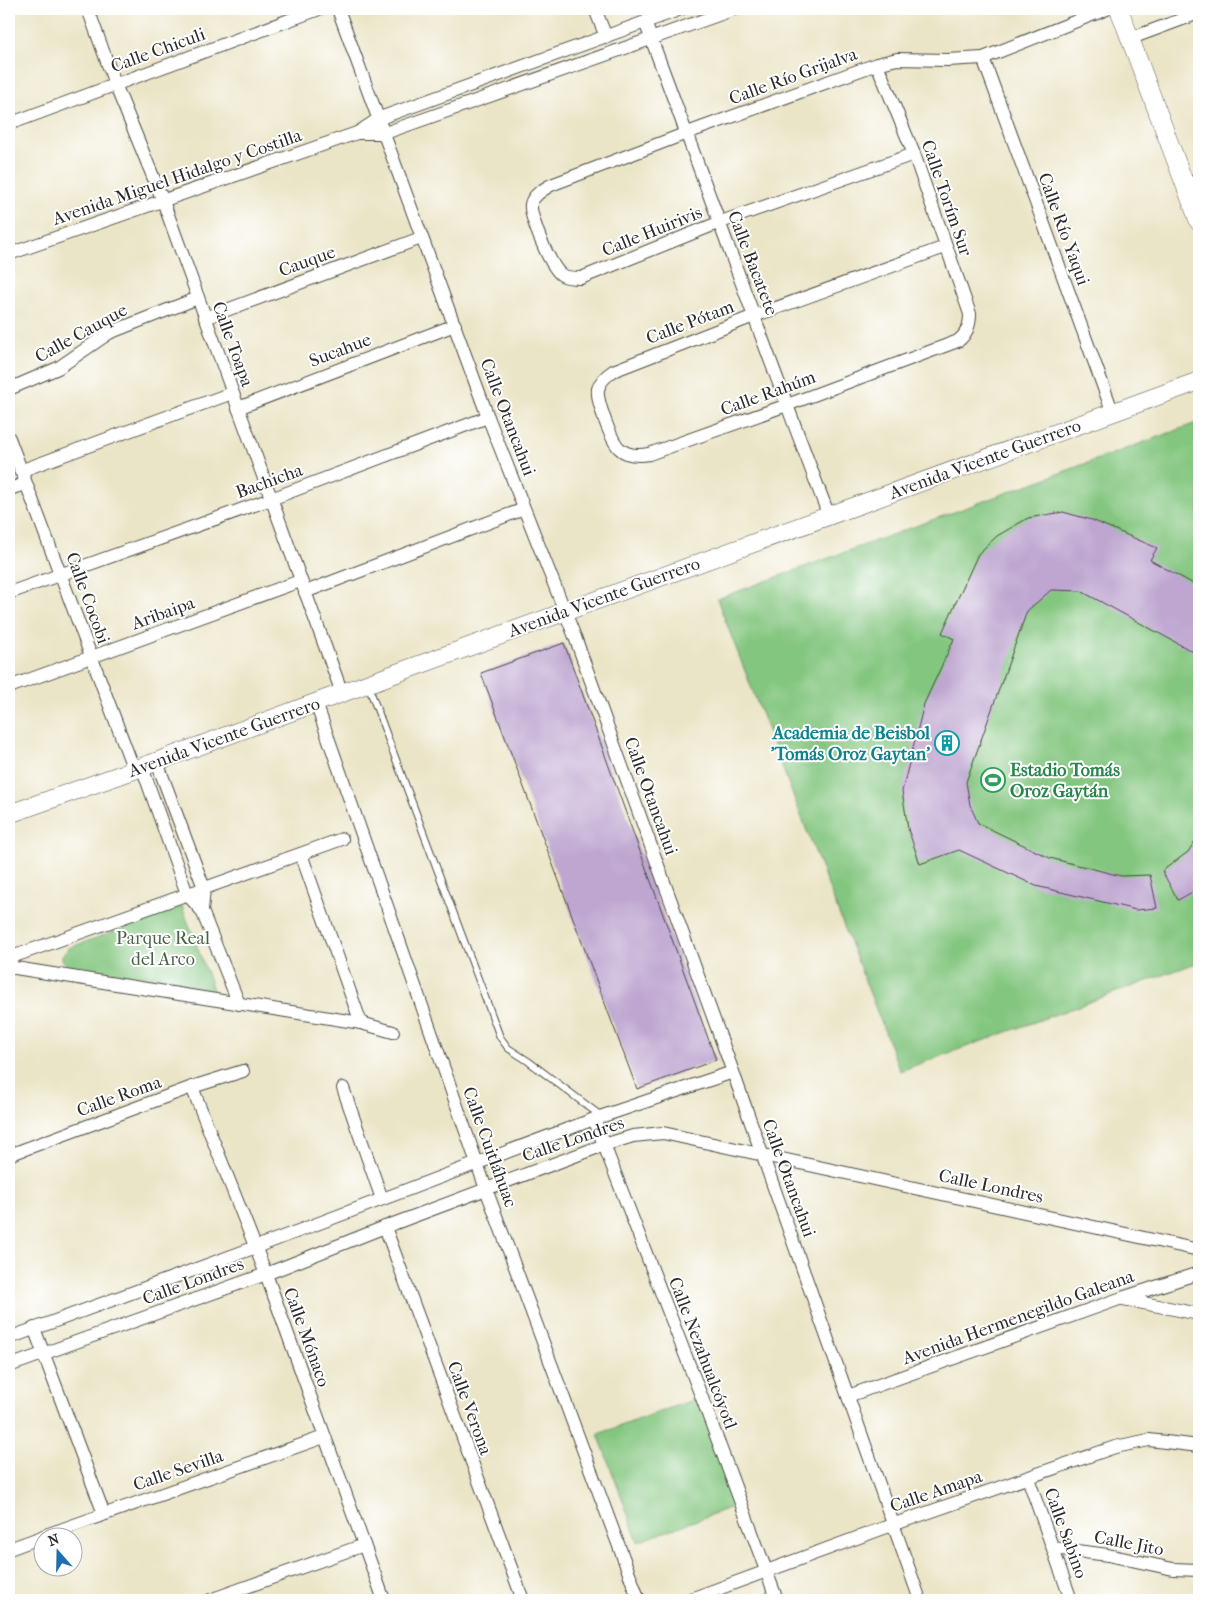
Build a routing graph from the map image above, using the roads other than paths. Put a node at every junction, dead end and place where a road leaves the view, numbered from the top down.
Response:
1 (88, 9) edge
2 (319, 9) edge
3 (338, 9) edge
4 (595, 9) edge
5 (681, 9) edge
6 (735, 9) edge
7 (1108, 9) edge
8 (1119, 9) edge
9 (1199, 13) edge
10 (644, 22) junction
11 (606, 37) junction
12 (651, 39) junction
13 (1129, 39) junction
14 (983, 58) junction
15 (877, 64) junction
16 (115, 84) junction
17 (380, 118) junction
18 (9, 124) edge
19 (357, 133) junction
20 (385, 133) junction
21 (687, 133) junction
22 (914, 154) junction
23 (1192, 182) edge
24 (163, 201) junction
25 (1199, 222) edge
26 (718, 223) junction
27 (539, 234) joint
28 (421, 238) junction
29 (946, 246) junction
30 (9, 254) edge
31 (198, 298) junction
32 (754, 316) junction
33 (205, 318) junction
34 (456, 325) junction
35 (958, 341) joint
36 (1199, 381) edge
37 (9, 389) edge
38 (232, 393) junction
39 (787, 405) junction
40 (238, 408) junction
41 (1113, 413) junction
42 (488, 417) junction
43 (605, 421) joint
44 (9, 438) edge
45 (20, 471) junction
46 (25, 484) junction
47 (9, 489) edge
48 (271, 499) junction
49 (524, 509) junction
50 (829, 516) junction
51 (61, 574) junction
52 (302, 587) junction
53 (9, 593) edge
54 (565, 612) junction
55 (91, 658) junction
56 (368, 684) junction
57 (9, 688) edge
58 (342, 693) junction
59 (316, 703) junction
60 (144, 766) junction
61 (9, 814) edge
62 (342, 839) dead end
63 (301, 854) junction
64 (204, 888) junction
65 (188, 894) junction
66 (202, 911) junction
67 (9, 958) edge
68 (9, 967) edge
69 (239, 1004) junction
70 (361, 1023) junction
71 (393, 1032) dead end
72 (243, 1071) dead end
73 (733, 1072) junction
74 (192, 1088) junction
75 (342, 1088) dead end
76 (599, 1118) junction
77 (604, 1145) junction
78 (761, 1154) junction
79 (9, 1155) edge
80 (477, 1163) junction
81 (486, 1189) junction
82 (382, 1200) junction
83 (385, 1227) junction
84 (256, 1247) junction
85 (1199, 1250) edge
86 (1199, 1273) edge
87 (266, 1274) junction
88 (1122, 1298) junction
89 (1199, 1314) edge
90 (34, 1328) junction
91 (9, 1338) edge
92 (43, 1353) junction
93 (9, 1366) edge
94 (848, 1396) junction
95 (324, 1437) junction
96 (1199, 1446) edge
97 (1028, 1478) junction
98 (104, 1514) junction
99 (892, 1525) junction
100 (72, 1526) edge
101 (32, 1541) edge
102 (364, 1545) junction
103 (1053, 1548) junction
104 (9, 1549) edge
105 (1199, 1570) edge
106 (767, 1571) junction
107 (214, 1600) edge
108 (384, 1600) edge
109 (523, 1600) edge
110 (639, 1600) edge
111 (688, 1600) edge
112 (777, 1600) edge
113 (920, 1600) edge
114 (1072, 1600) edge

1 - 16 street, Calle Toapa
2 - 16 street, Calle Chiculi
3 - 17 street, Calle Otancahui
4 - 11 street
5 - 10 street, Avenida Miguel Hidalgo y Costilla
6 - 12 street, Avenida Miguel Hidalgo y Costilla
7 - 14 street, Calle Río Grijalva
8 - 13 main road
9 - 13 street
10 - 11 street, Avenida Miguel Hidalgo y Costilla
10 - 12 street, Calle Bacatete
11 - 17 street, Avenida Miguel Hidalgo y Costilla
12 - 20 street, Avenida Miguel Hidalgo y Costilla
12 - 21 street, Calle Bacatete
13 - 23 main road
14 - 15 street, Calle Río Grijalva
14 - 41 street, Calle Río Yaqui
15 - 21 street, Calle Río Grijalva
15 - 22 street, Calle Torím Sur
16 - 18 street, Calle Chiculi
16 - 24 street, Calle Toapa
17 - 19 street, Avenida Miguel Hidalgo y Costilla
17 - 20 street, Calle Otancahui
19 - 20 street, Avenida Miguel Hidalgo y Costilla
19 - 24 street, Avenida Miguel Hidalgo y Costilla
20 - 28 street, Calle Otancahui
21 - 26 street, Calle Bacatete
21 - 27 street, Calle Río Grijalva
22 - 26 street, Calle Huirivis
22 - 29 street, Calle Torím Sur
23 - 25 main road
24 - 30 street, Avenida Miguel Hidalgo y Costilla
24 - 31 street, Calle Toapa
26 - 27 street, Calle Huirivis
26 - 32 street, Calle Bacatete
28 - 33 street, Cauque
28 - 34 street, Calle Otancahui
29 - 32 street, Calle Pótam
29 - 35 street, Calle Torím Sur
31 - 33 street, Calle Toapa
31 - 37 street, Calle Cauque
32 - 39 street, Calle Bacatete
32 - 43 street, Calle Pótam
33 - 38 street, Calle Toapa
34 - 40 street, Sucahue
34 - 42 street, Calle Otancahui
35 - 39 street, Calle Rahúm
36 - 41 main road, Avenida Vicente Guerrero
38 - 40 street, Calle Toapa
38 - 45 street
39 - 43 street, Calle Rahúm
39 - 50 street, Calle Bacatete
40 - 48 street, Calle Toapa
41 - 50 main road, Avenida Vicente Guerrero
42 - 48 street, Bachicha
42 - 49 street, Calle Otancahui
44 - 45 street, Calle Cocobi
45 - 46 street, Calle Cocobi
46 - 47 street
46 - 51 street, Calle Cocobi
48 - 51 street, Bachicha
48 - 52 street, Calle Toapa
49 - 52 street, Aribaipa
49 - 54 street, Calle Otancahui
50 - 54 main road, Avenida Vicente Guerrero
51 - 53 street, Bachicha
51 - 55 street, Calle Cocobi
52 - 55 street, Aribaipa
52 - 58 street, Calle Toapa
54 - 56 main road, Avenida Vicente Guerrero
54 - 73 street, Calle Otancahui
55 - 57 street, Aribaipa
55 - 60 street, Calle Cocobi
56 - 58 main road, Avenida Vicente Guerrero
56 - 76 lane
58 - 59 main road, Avenida Vicente Guerrero
59 - 60 main road, Avenida Vicente Guerrero
59 - 80 street, Calle Cuitláhuac
60 - 61 main road, Avenida Vicente Guerrero
60 - 64 street
60 - 65 street
62 - 63 street
63 - 64 street
63 - 70 street
64 - 65 street
64 - 66 street
65 - 66 street
65 - 67 street
66 - 69 street
68 - 69 street
69 - 70 street
70 - 71 street
72 - 74 street, Calle Roma
73 - 76 street, Calle Londres
73 - 78 street, Calle Otancahui
74 - 79 street, Calle Roma
74 - 84 street, Calle Mónaco
75 - 82 street
76 - 77 street, Calle Nezahualcóyotl
76 - 80 street, Calle Londres
77 - 78 street, Calle Londres
77 - 81 street, Calle Londres
77 - 106 street, Calle Nezahualcóyotl
78 - 85 street, Calle Londres
78 - 94 street, Calle Otancahui
80 - 81 street, Calle Cuitláhuac
80 - 82 street, Calle Londres
81 - 83 street, Calle Londres
81 - 110 street, Calle Cuitláhuac
82 - 84 street, Calle Londres
83 - 87 street, Calle Londres
83 - 109 street, Calle Verona
84 - 87 street, Calle Mónaco
84 - 90 street, Calle Londres
86 - 88 street, Avenida Hermenegildo Galeana
87 - 92 street, Calle Londres
87 - 95 street, Calle Mónaco
88 - 89 street
88 - 94 street, Avenida Hermenegildo Galeana
90 - 91 street, Calle Londres
90 - 92 street
92 - 93 street, Calle Londres
92 - 98 street
94 - 99 street, Calle Otancahui
95 - 98 street, Calle Sevilla
95 - 102 street, Calle Mónaco
96 - 97 street, Calle Amapa
97 - 99 street, Calle Amapa
97 - 103 street, Calle Sabino
98 - 100 street, Calle Sevilla
99 - 106 street, Calle Amapa
99 - 113 street, Calle Otancahui
101 - 104 street, Calle Sevilla
102 - 107 street
102 - 108 street, Calle Mónaco
103 - 105 street, Calle Jito
103 - 114 street, Calle Sabino
106 - 111 street, Calle Amapa
106 - 112 street, Calle Nezahualcóyotl

